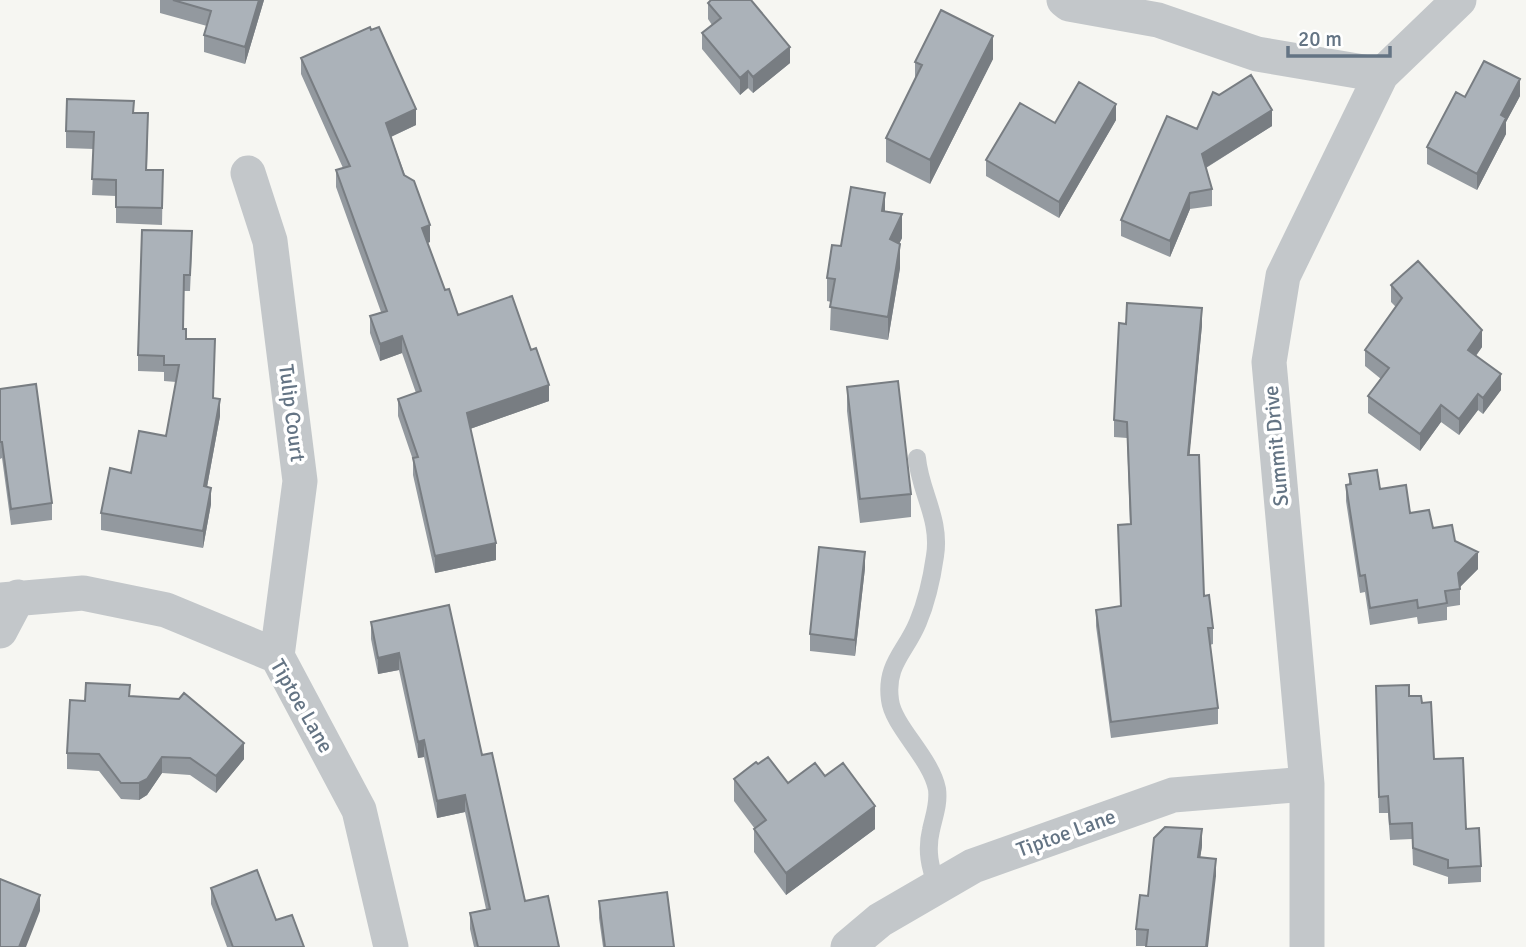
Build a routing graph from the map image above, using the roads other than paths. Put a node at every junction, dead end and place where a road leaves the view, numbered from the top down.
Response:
1 (1064, 0) edge
2 (1459, 0) edge
3 (1381, 75) junction
4 (247, 173) dead end
5 (918, 458) dead end
6 (9, 599) edge
7 (0, 631) edge
8 (277, 656) junction
9 (1307, 784) junction
10 (937, 887) junction
11 (391, 947) edge
12 (848, 947) edge
13 (1307, 947) edge

1 - 3 street
2 - 3 street, Summit Drive
3 - 9 street, Summit Drive
4 - 8 street, Tulip Court
5 - 10 lane
6 - 7 street
6 - 8 street, Tiptoe Lane
8 - 11 street, Tiptoe Lane
9 - 10 street, Tiptoe Lane
9 - 13 street, Summit Drive
10 - 12 street, Tiptoe Lane

